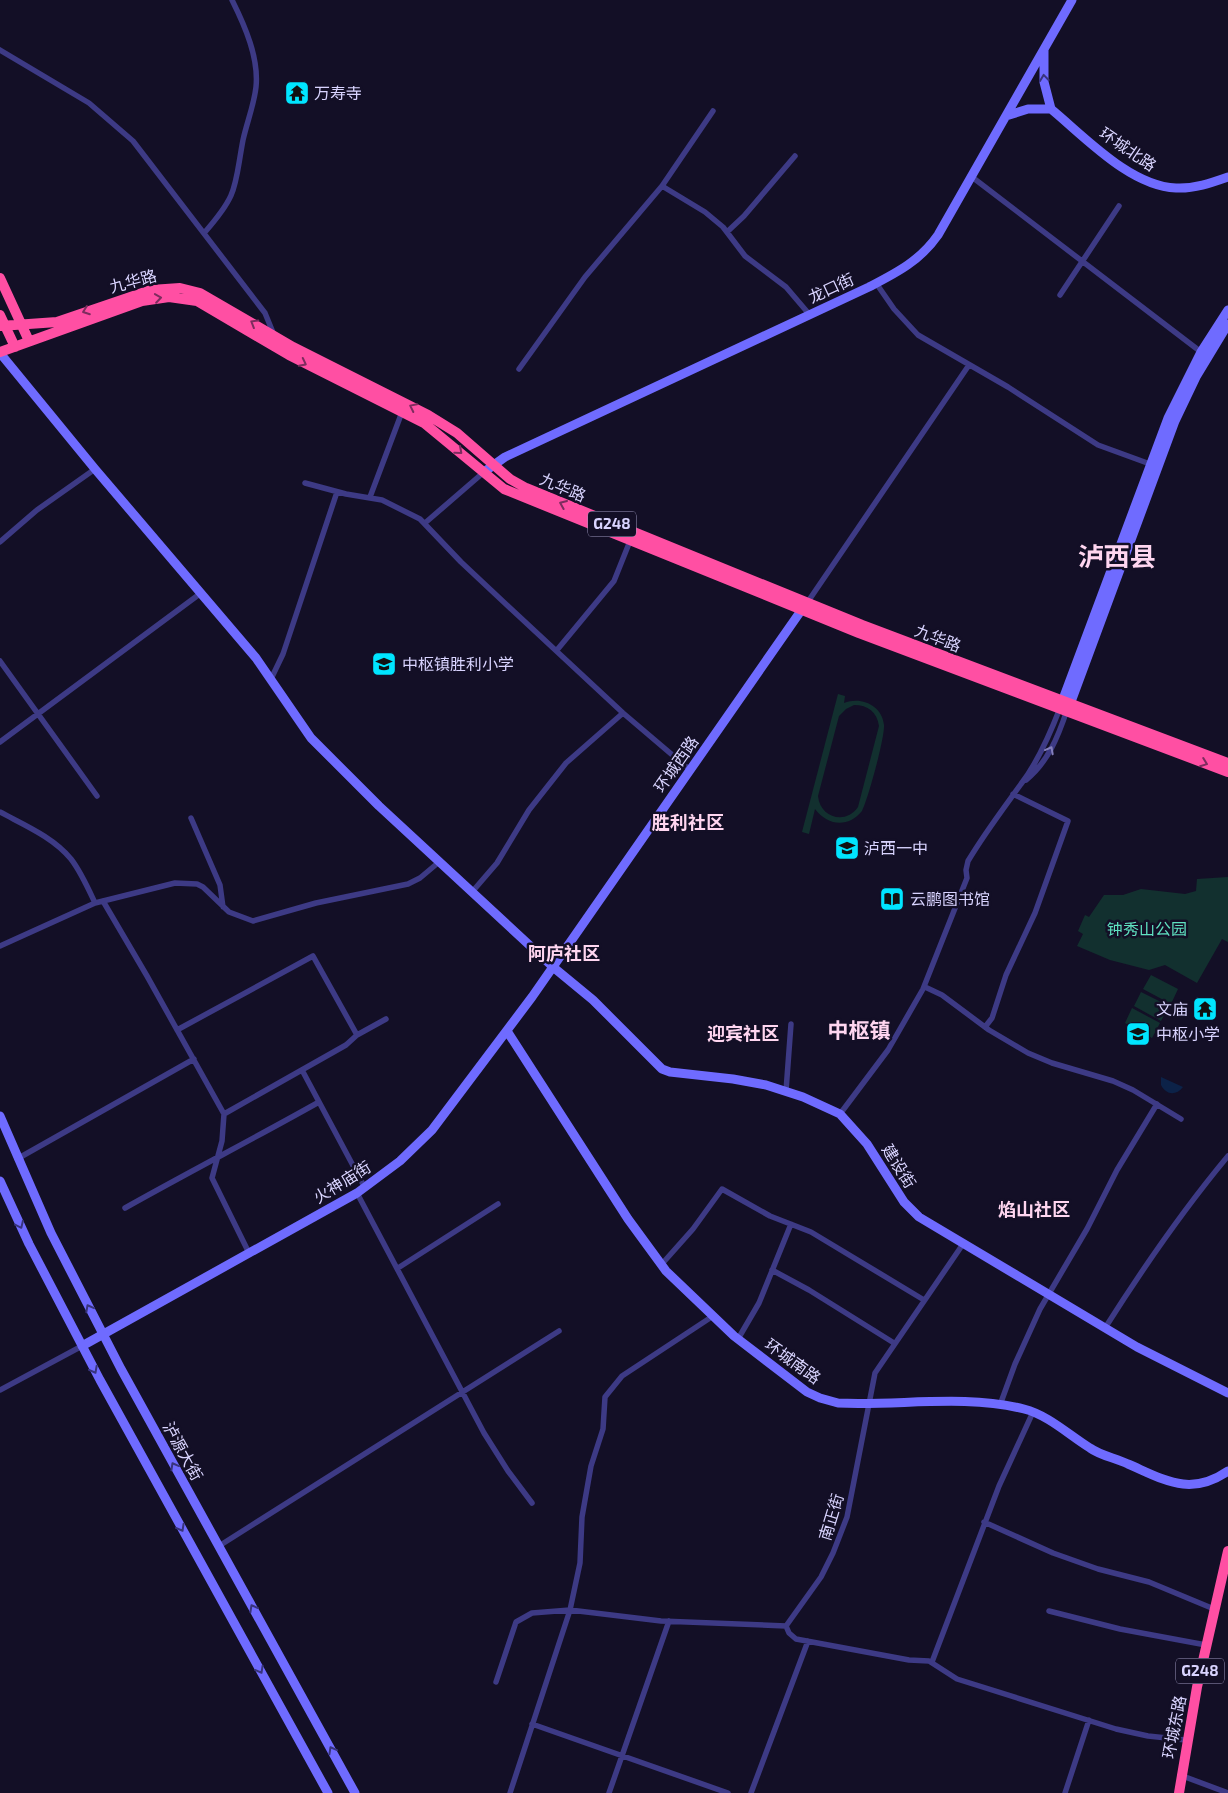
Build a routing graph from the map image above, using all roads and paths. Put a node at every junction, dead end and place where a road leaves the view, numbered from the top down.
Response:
1 (232, 0) edge
2 (1072, 0) edge
3 (1045, 47) junction
4 (0, 50) edge
5 (1052, 109) junction
6 (714, 111) dead end
7 (1006, 116) junction
8 (795, 156) dead end
9 (972, 177) junction
10 (1228, 177) edge
11 (662, 186) junction
12 (1119, 206) dead end
13 (205, 232) junction
14 (727, 232) junction
15 (1083, 261) junction
16 (0, 278) edge
17 (876, 283) junction
18 (1060, 295) dead end
19 (1228, 310) edge
20 (809, 314) junction
21 (0, 315) edge
22 (21, 324) junction
23 (1228, 324) edge
24 (2, 326) edge
25 (275, 336) junction
26 (29, 342) junction
27 (15, 347) junction
28 (0, 352) edge
29 (1201, 352) junction
30 (969, 365) junction
31 (519, 370) dead end
32 (402, 412) junction
33 (1150, 464) junction
34 (494, 465) junction
35 (95, 469) junction
36 (484, 472) junction
37 (305, 482) dead end
38 (337, 492) junction
39 (370, 498) junction
40 (425, 523) junction
41 (630, 541) junction
42 (0, 542) edge
43 (201, 593) junction
44 (804, 606) junction
45 (557, 650) junction
46 (0, 661) edge
47 (271, 679) junction
48 (1065, 705) junction
49 (623, 713) junction
50 (38, 714) junction
51 (0, 742) edge
52 (1228, 763) edge
53 (690, 770) junction
54 (1228, 772) edge
55 (1013, 794) junction
56 (97, 796) dead end
57 (0, 812) edge
58 (191, 818) dead end
59 (440, 862) junction
60 (472, 892) junction
61 (103, 901) junction
62 (95, 903) junction
63 (223, 907) junction
64 (0, 946) edge
65 (553, 967) junction
66 (925, 986) junction
67 (386, 1019) dead end
68 (791, 1024) dead end
69 (985, 1027) junction
70 (177, 1030) junction
71 (507, 1031) junction
72 (357, 1035) junction
73 (194, 1059) junction
74 (302, 1070) junction
75 (786, 1091) junction
76 (319, 1102) junction
77 (1157, 1104) junction
78 (224, 1114) junction
79 (840, 1114) junction
80 (0, 1116) edge
81 (1181, 1119) dead end
82 (1228, 1156) edge
83 (217, 1157) junction
84 (17, 1159) junction
85 (0, 1181) edge
86 (361, 1190) junction
87 (498, 1204) dead end
88 (125, 1208) dead end
89 (791, 1224) junction
90 (963, 1244) junction
91 (250, 1253) junction
92 (661, 1265) junction
93 (398, 1268) junction
94 (772, 1270) junction
95 (1048, 1294) junction
96 (924, 1300) junction
97 (713, 1316) junction
98 (1105, 1328) junction
99 (559, 1331) dead end
100 (103, 1334) junction
101 (738, 1339) junction
102 (894, 1343) junction
103 (82, 1346) junction
104 (0, 1390) edge
105 (464, 1390) junction
106 (1228, 1393) edge
107 (870, 1403) junction
108 (1000, 1405) junction
109 (1033, 1412) junction
110 (1228, 1471) edge
111 (532, 1503) dead end
112 (984, 1522) junction
113 (219, 1546) junction
114 (1228, 1551) edge
115 (1224, 1582) edge
116 (1214, 1609) junction
117 (570, 1610) junction
118 (1049, 1610) dead end
119 (669, 1621) junction
120 (786, 1626) junction
121 (808, 1641) junction
122 (1206, 1645) junction
123 (932, 1662) junction
124 (496, 1682) dead end
125 (1089, 1720) junction
126 (532, 1724) junction
127 (1186, 1740) junction
128 (622, 1755) junction
129 (1180, 1775) junction
130 (328, 1793) edge
131 (356, 1793) edge
132 (510, 1793) edge
133 (609, 1793) edge
134 (728, 1793) edge
135 (751, 1793) edge
136 (1065, 1793) edge
137 (1178, 1793) edge
138 (1228, 1793) edge

1 - 13 street
2 - 3 main road, 龙口街
5 -> 3 main road
3 - 7 main road, 龙口街
4 - 13 street
5 - 7 main road
5 - 10 main road, 环城北路
6 - 11 street
7 - 9 main road, 龙口街
8 - 14 street
9 - 15 street
9 - 17 main road, 龙口街
11 - 14 street
11 - 31 street
12 - 15 street
13 - 25 street
14 - 20 street
15 - 18 street
15 - 29 street
16 - 22 highway
17 - 20 main road, 龙口街
17 - 30 street
19 - 29 main road
20 - 34 main road, 龙口街
21 - 24 highway
22 - 24 highway, G248
25 -> 22 highway, 九华路 / G248
22 - 26 highway
23 - 48 main road
24 - 27 highway
34 -> 25 highway, 九华路 / G248
26 - 27 highway, G248
26 -> 32 highway, 九华路 / G248
27 - 28 highway
28 - 35 main road, 建设街
29 - 33 main road
30 - 33 street
30 - 44 street
32 -> 36 highway, 九华路 / G248
32 - 39 street
33 - 48 main road
34 - 36 main road, 龙口街
44 -> 34 highway, 九华路 / G248
35 - 42 street
35 - 43 main road, 建设街
36 - 40 street
36 - 41 highway, 九华路 / G248
37 - 38 street
38 - 39 street
38 - 47 street
39 - 40 street
40 - 45 street
41 - 44 highway, 九华路 / G248
41 - 45 street
43 - 47 main road, 建设街
43 - 50 street
44 - 48 highway, 九华路 / G248
44 - 53 main road, 环城西路
45 - 49 street
46 - 50 street
47 - 59 main road, 建设街
48 - 52 highway, 九华路 / G248
48 -> 54 highway, 九华路 / G248
48 - 55 street
49 - 53 street
49 - 60 street
50 - 51 street
50 - 56 street
53 - 65 main road, 环城西路
55 - 66 street
55 - 69 street
57 - 62 street
58 - 63 street
59 - 60 main road, 建设街
59 - 63 street
60 - 65 main road, 建设街
61 - 62 street
61 - 63 street
61 - 70 street
62 - 64 street
65 - 71 main road, 火神庙街
65 - 75 main road, 建设街
66 - 69 street
66 - 79 street
67 - 72 street
68 - 75 street
69 - 77 street
70 - 72 street
70 - 73 street
71 - 86 main road, 火神庙街
71 - 92 main road, 环城南路
72 - 74 street
73 - 78 street
73 - 84 street
74 - 76 street
74 - 78 street
75 - 79 main road, 建设街
76 - 83 street
76 - 86 street
77 - 81 street
77 - 95 street
78 - 83 street
79 - 90 main road, 建设街
80 - 84 main road, 泸源大街
82 - 98 street
83 - 88 street
83 - 91 street
100 -> 84 main road, 泸源大街
85 -> 103 main road
86 - 91 main road, 火神庙街
86 - 93 street
87 - 93 street
89 - 92 street
89 - 94 street
89 - 96 street
90 - 95 main road, 建设街
90 - 96 street, 南正街
91 - 100 main road, 火神庙街
92 - 97 main road, 环城南路
93 - 105 street
94 - 101 street
94 - 102 street
95 - 98 main road, 建设街
95 - 108 street
96 - 102 street, 南正街
97 - 101 main road, 环城南路
97 - 117 street
98 - 106 main road, 建设街
99 - 105 street
100 - 103 main road, 火神庙街
113 -> 100 main road, 泸源大街
101 - 107 main road, 环城南路
102 - 107 street, 南正街
103 - 104 street
103 -> 130 main road
105 - 111 street
105 - 113 street
107 - 108 main road, 环城南路
107 - 120 street, 南正街
108 - 109 main road, 环城南路
109 - 110 main road, 环城南路
109 - 112 street
112 - 116 street
112 - 123 street
131 -> 113 main road, 泸源大街
114 - 115 highway, 环城东路 / G248
115 - 116 highway, 环城东路 / G248
116 - 122 highway, 环城东路 / G248
117 - 119 street
117 - 124 street
117 - 126 street
118 - 122 street
119 - 120 street
119 - 128 street
120 - 121 street
121 - 123 street
121 - 135 street
122 - 127 highway, 环城东路 / G248
123 - 125 street
125 - 127 street
125 - 136 street
126 - 128 street
126 - 132 street
127 - 129 highway, 环城东路 / G248
128 - 133 street
128 - 134 street
129 - 137 highway, 环城东路 / G248
129 - 138 street

